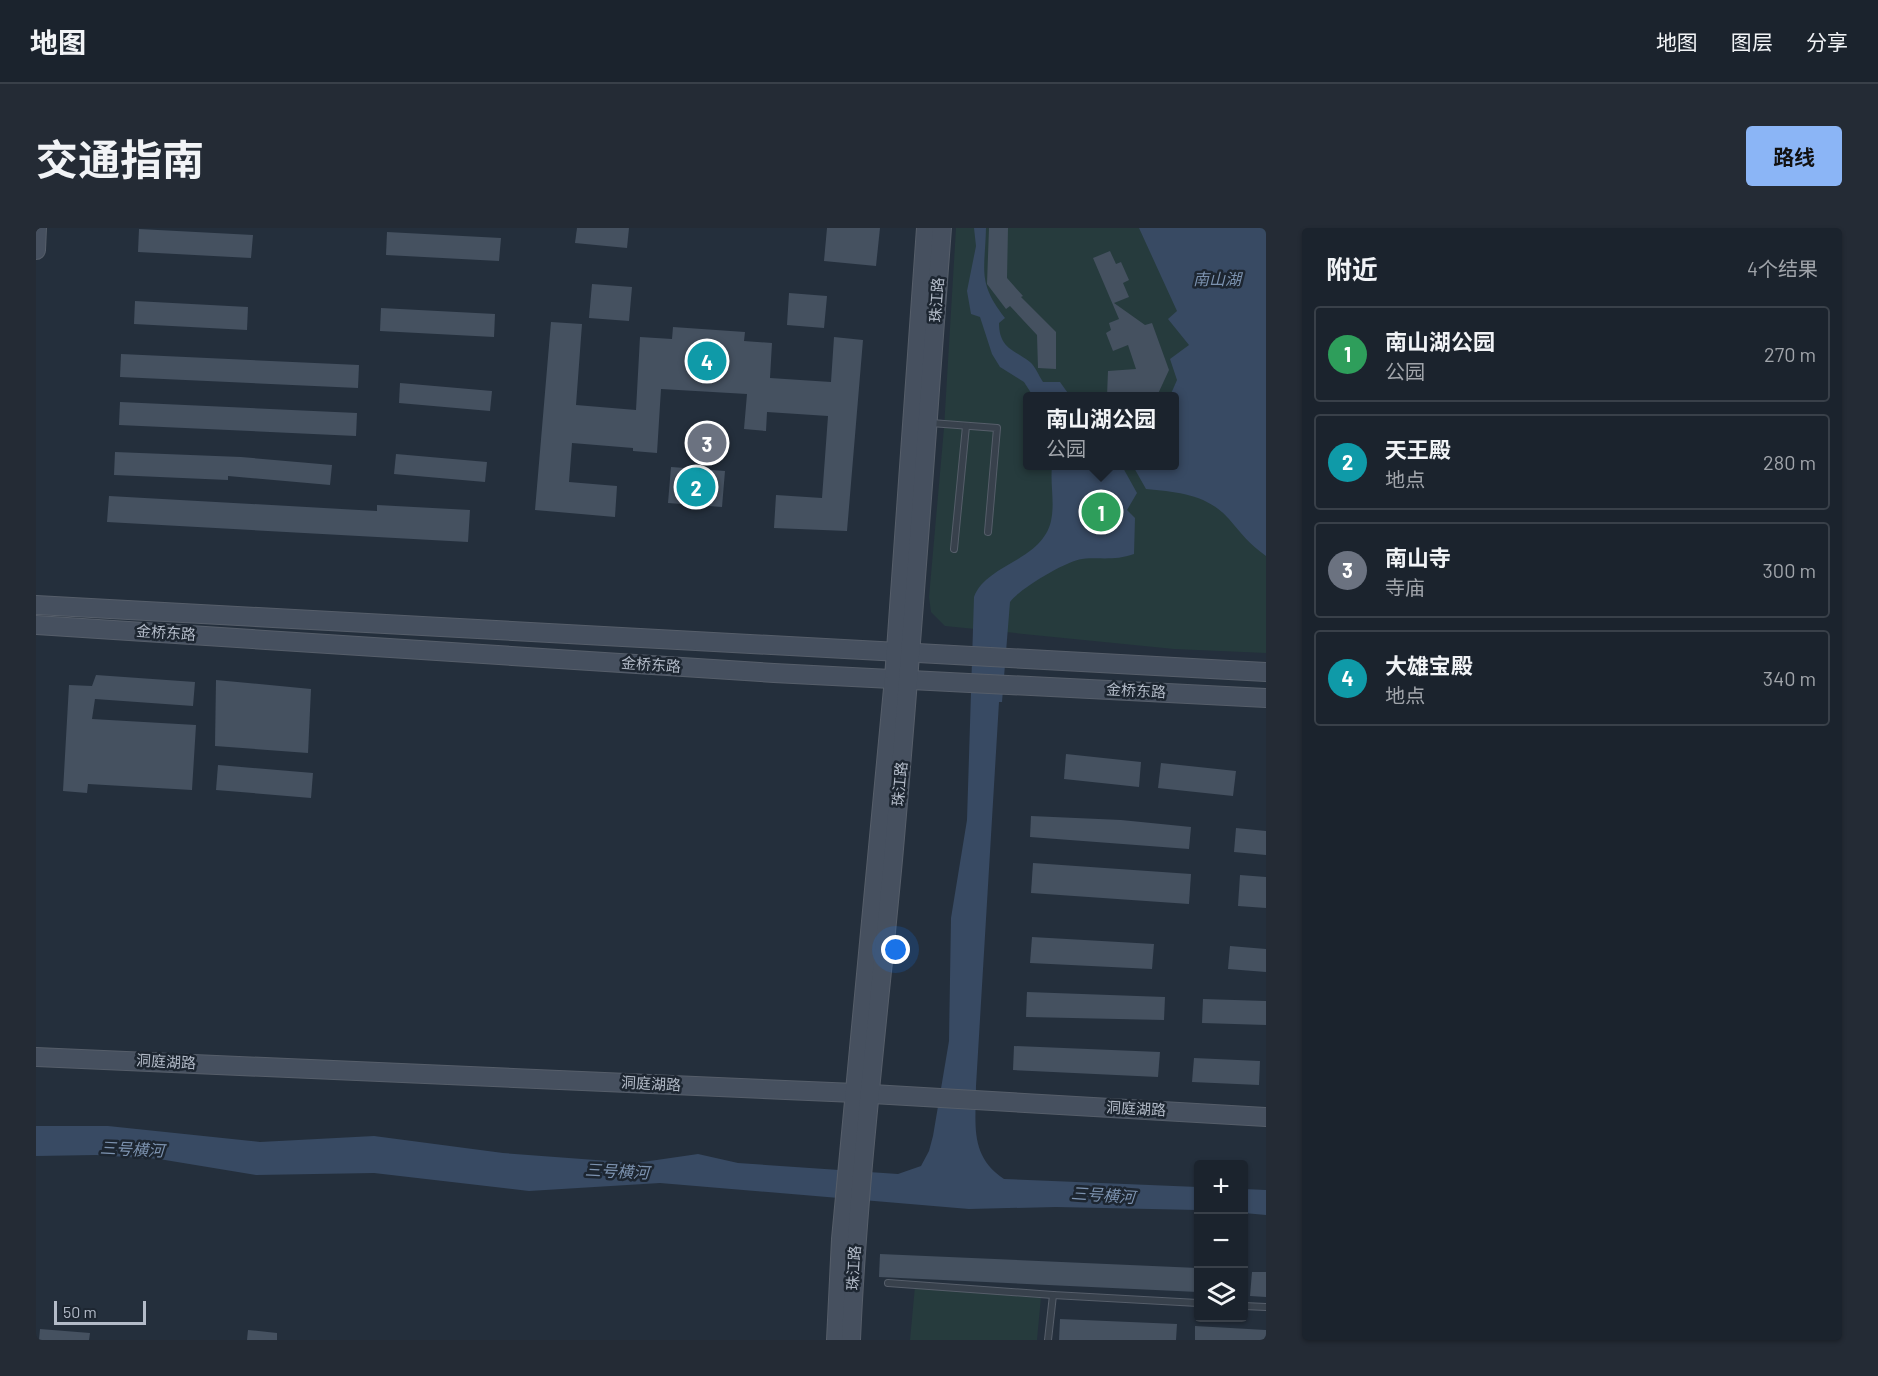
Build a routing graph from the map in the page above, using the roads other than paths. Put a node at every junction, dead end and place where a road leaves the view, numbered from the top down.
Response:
1 (38, 228) edge
2 (927, 228) edge
3 (942, 228) edge
4 (36, 250) edge
5 (912, 422) junction
6 (966, 426) junction
7 (988, 532) dead end
8 (954, 549) dead end
9 (36, 605) edge
10 (36, 625) edge
11 (902, 652) junction
12 (1266, 672) edge
13 (902, 679) junction
14 (1266, 698) edge
15 (36, 1057) edge
16 (863, 1094) junction
17 (1266, 1117) edge
18 (851, 1213) junction
19 (888, 1283) dead end
20 (1053, 1295) junction
21 (1194, 1304) edge
22 (1248, 1306) edge
23 (1266, 1307) edge
24 (836, 1340) edge
25 (850, 1340) edge
26 (1048, 1340) edge

1 - 4 street
2 - 5 street, 珠江路
3 - 11 street, 珠江路
5 - 6 lane
5 - 11 street, 珠江路
6 - 7 lane
6 - 8 lane
9 - 11 street, 金桥东路
10 - 13 street, 金桥东路
11 - 12 street, 金桥东路
11 - 13 street, 珠江路
13 - 14 street, 金桥东路
13 - 16 street, 珠江路
15 - 16 street, 洞庭湖路
16 - 17 street, 洞庭湖路
16 - 18 street, 珠江路
18 - 24 street, 珠江路
18 - 25 street, 珠江路
19 - 20 lane
20 - 21 lane
20 - 26 lane
22 - 23 lane

